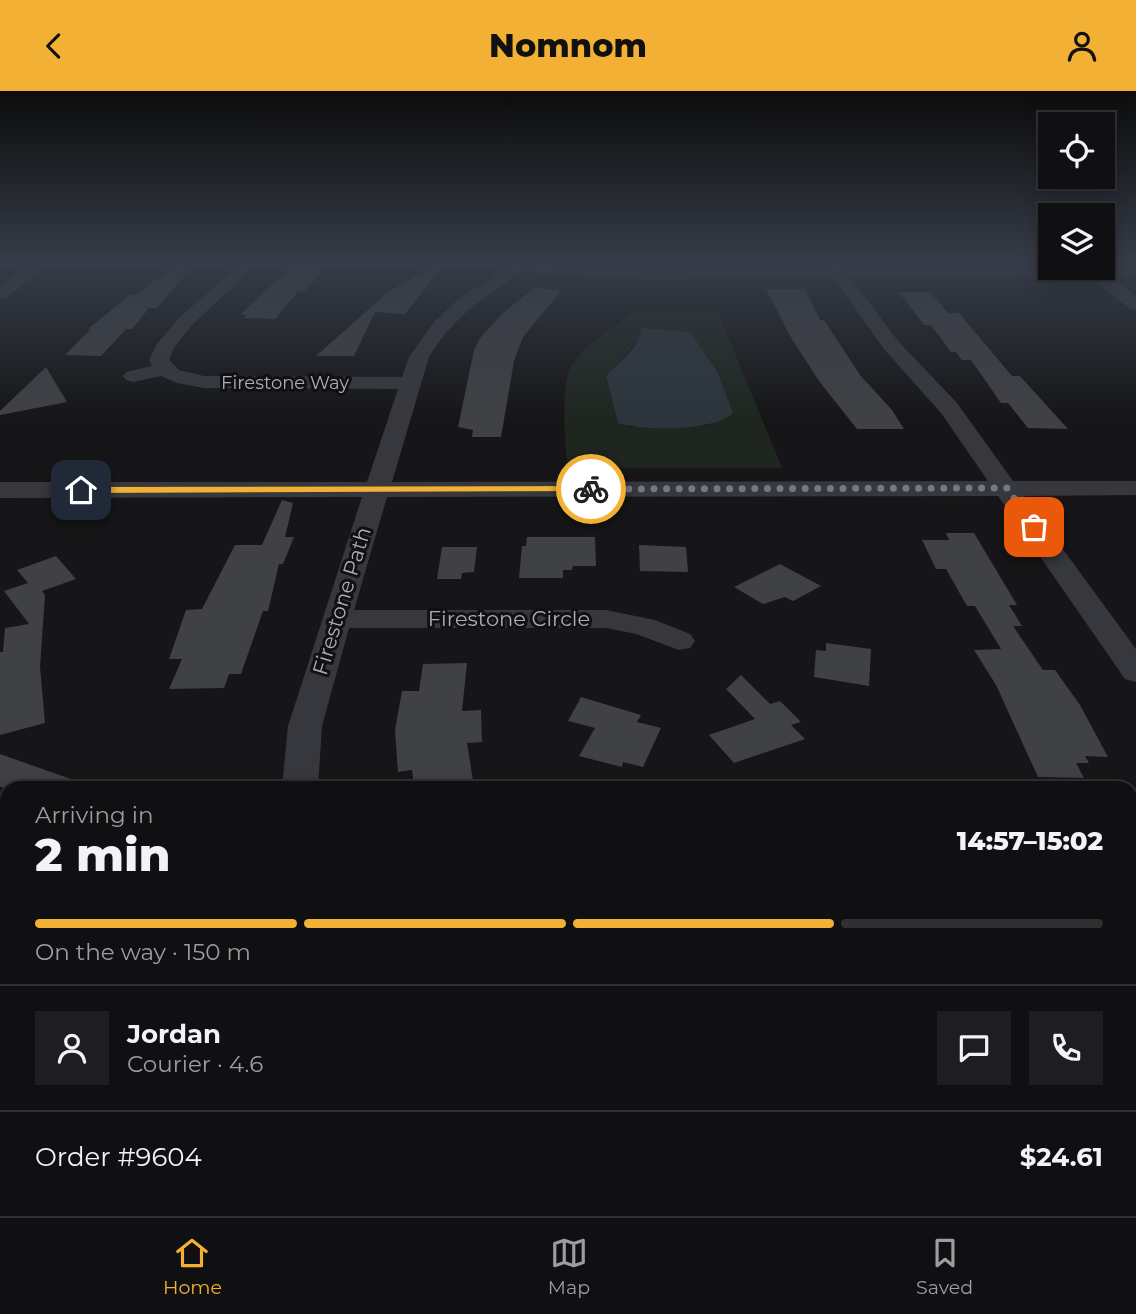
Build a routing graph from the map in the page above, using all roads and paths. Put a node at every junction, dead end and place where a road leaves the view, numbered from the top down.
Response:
1 (194, 314) edge
2 (450, 314) edge
3 (869, 314) edge
4 (164, 369) junction
5 (133, 376) dead end
6 (410, 383) junction
7 (1007, 488) junction
8 (1136, 488) edge
9 (377, 489) junction
10 (0, 490) edge
11 (336, 619) junction
12 (679, 641) dead end
13 (1136, 672) edge
14 (301, 781) edge

1 - 4 street
2 - 6 street, Firestone Path
3 - 7 street
4 - 5 street
4 - 6 street, Firestone Way
6 - 9 street, Firestone Path
7 - 8 street
7 - 9 street
7 - 13 street
9 - 10 street
9 - 11 street, Firestone Path
11 - 12 street, Firestone Circle
11 - 14 street, Firestone Path

